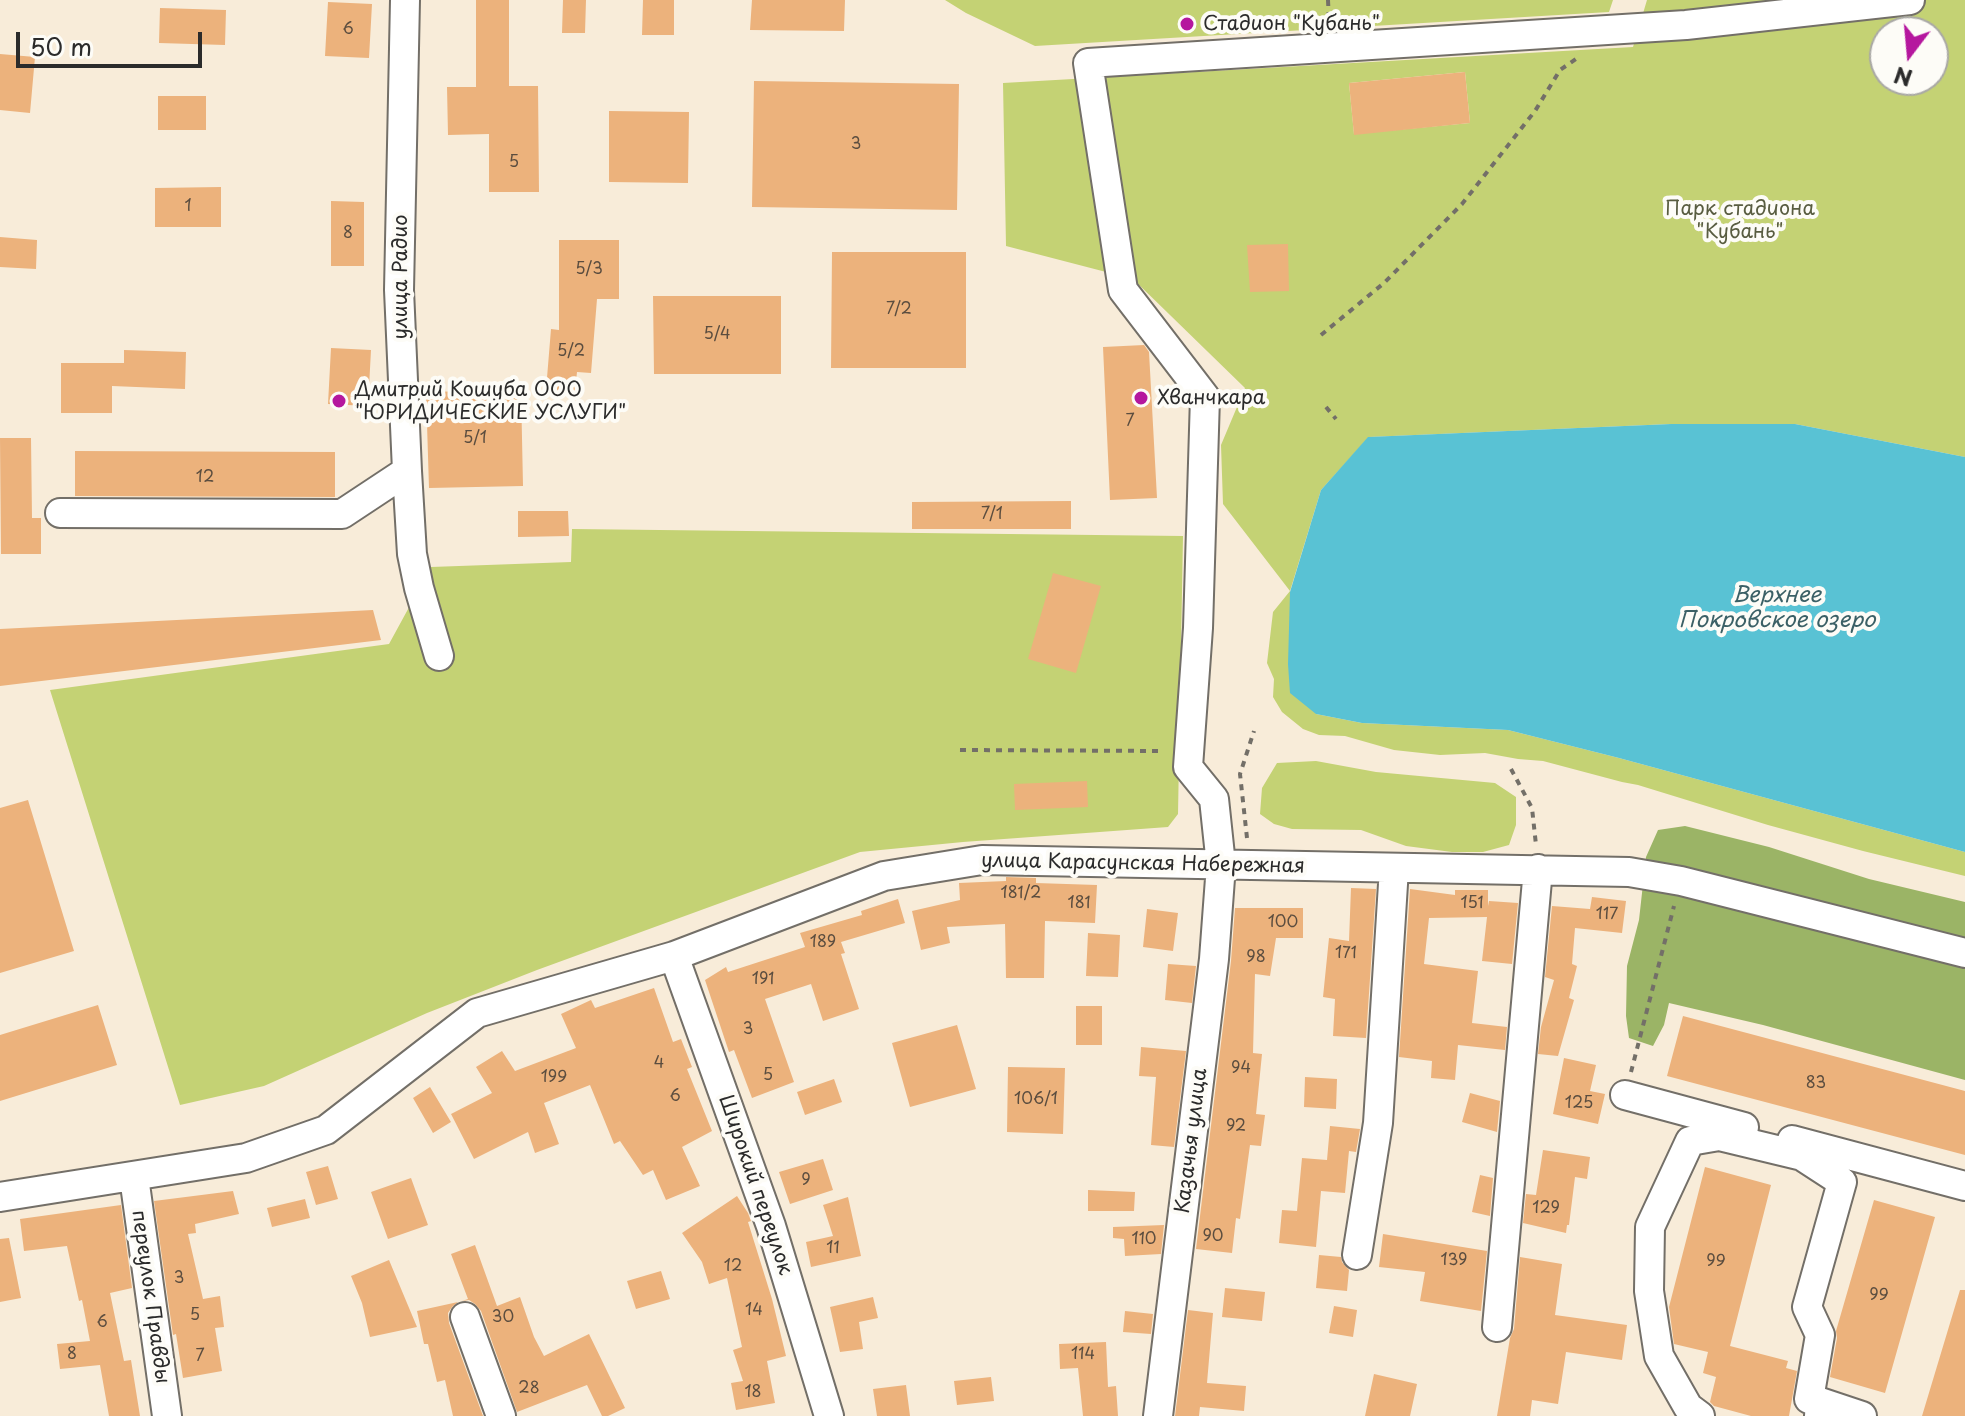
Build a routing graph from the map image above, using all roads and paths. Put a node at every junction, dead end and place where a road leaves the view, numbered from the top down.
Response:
1 (405, 0) edge
2 (1910, 0) edge
3 (1583, 54) dead end
4 (1321, 335) dead end
5 (1326, 407) dead end
6 (1336, 419) dead end
7 (407, 471) junction
8 (60, 513) dead end
9 (439, 656) dead end
10 (1254, 731) dead end
11 (960, 750) dead end
12 (1189, 751) junction
13 (1511, 769) dead end
14 (1221, 865) junction
15 (1250, 865) junction
16 (1394, 868) junction
17 (1538, 869) junction
18 (1681, 881) junction
19 (1965, 953) edge
20 (674, 956) junction
21 (1625, 1095) joint
22 (134, 1177) junction
23 (1965, 1186) edge
24 (0, 1197) edge
25 (1357, 1255) dead end
26 (465, 1317) dead end
27 (1497, 1327) dead end
28 (1819, 1409) edge
29 (167, 1416) edge
30 (501, 1416) edge
31 (829, 1416) edge
32 (1158, 1416) edge
33 (1700, 1416) edge
34 (1862, 1416) edge

1 - 7 street, улица Радио
2 - 12 street
3 - 4 path
5 - 6 path
7 - 8 street
7 - 9 street, улица Радио
10 - 15 path
11 - 12 path
12 - 14 street, Казачья улица
13 - 17 path
14 - 15 street, улица Карасунская Набережная
14 - 20 street, улица Карасунская Набережная
14 - 32 street, Казачья улица
15 - 16 street, улица Карасунская Набережная
16 - 17 street, улица Карасунская Набережная
16 - 25 street
17 - 18 street, улица Карасунская Набережная
17 - 27 street
18 - 19 street, улица Карасунская Набережная
18 - 21 path
20 - 22 street, улица Карасунская Набережная
20 - 31 street, Широкий переулок
21 - 23 street
22 - 24 street, улица Карасунская Набережная
22 - 29 street, переулок Правды
26 - 30 street
28 - 33 street
28 - 34 street

